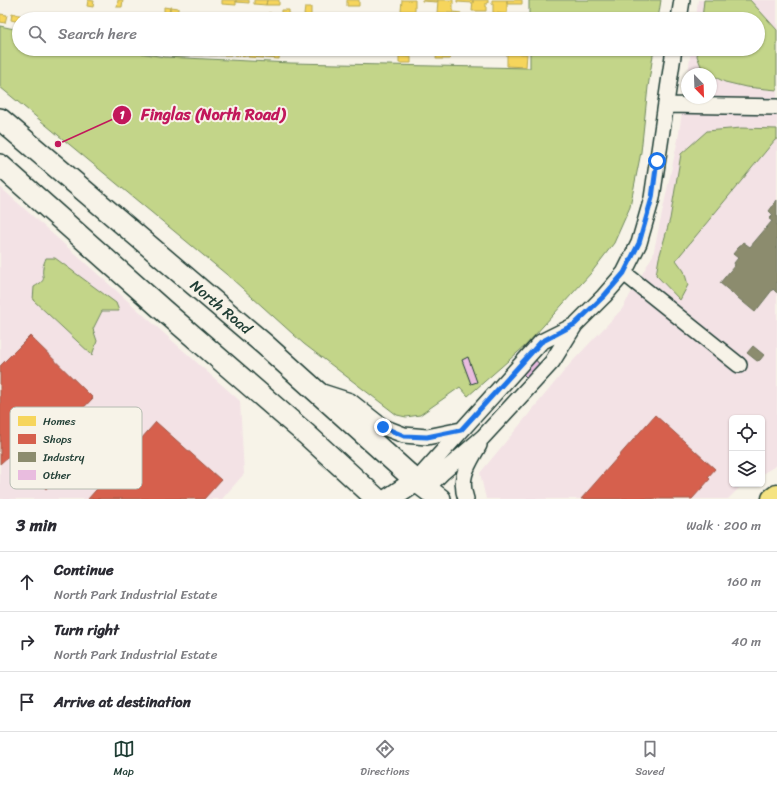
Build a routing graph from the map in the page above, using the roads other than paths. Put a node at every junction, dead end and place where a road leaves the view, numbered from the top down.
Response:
1 (682, 0) edge
2 (680, 12) edge
3 (673, 56) edge
4 (666, 105) junction
5 (777, 107) edge
6 (0, 120) edge
7 (0, 165) edge
8 (624, 273) junction
9 (575, 324) junction
10 (739, 365) dead end
11 (317, 391) junction
12 (461, 430) junction
13 (483, 437) junction
14 (424, 492) edge
15 (777, 496) edge
16 (377, 499) edge
17 (389, 499) edge
18 (466, 499) edge
19 (773, 499) edge

1 - 2 street
3 - 4 street
4 - 5 street
4 - 8 street
6 - 11 main road, North Road
7 - 16 main road
8 - 9 street
8 - 10 street
9 - 12 street
9 - 13 street
11 - 12 street
11 - 14 main road, North Road
12 - 14 street
13 - 14 street
13 - 18 street
14 - 17 main road
15 - 19 highway

